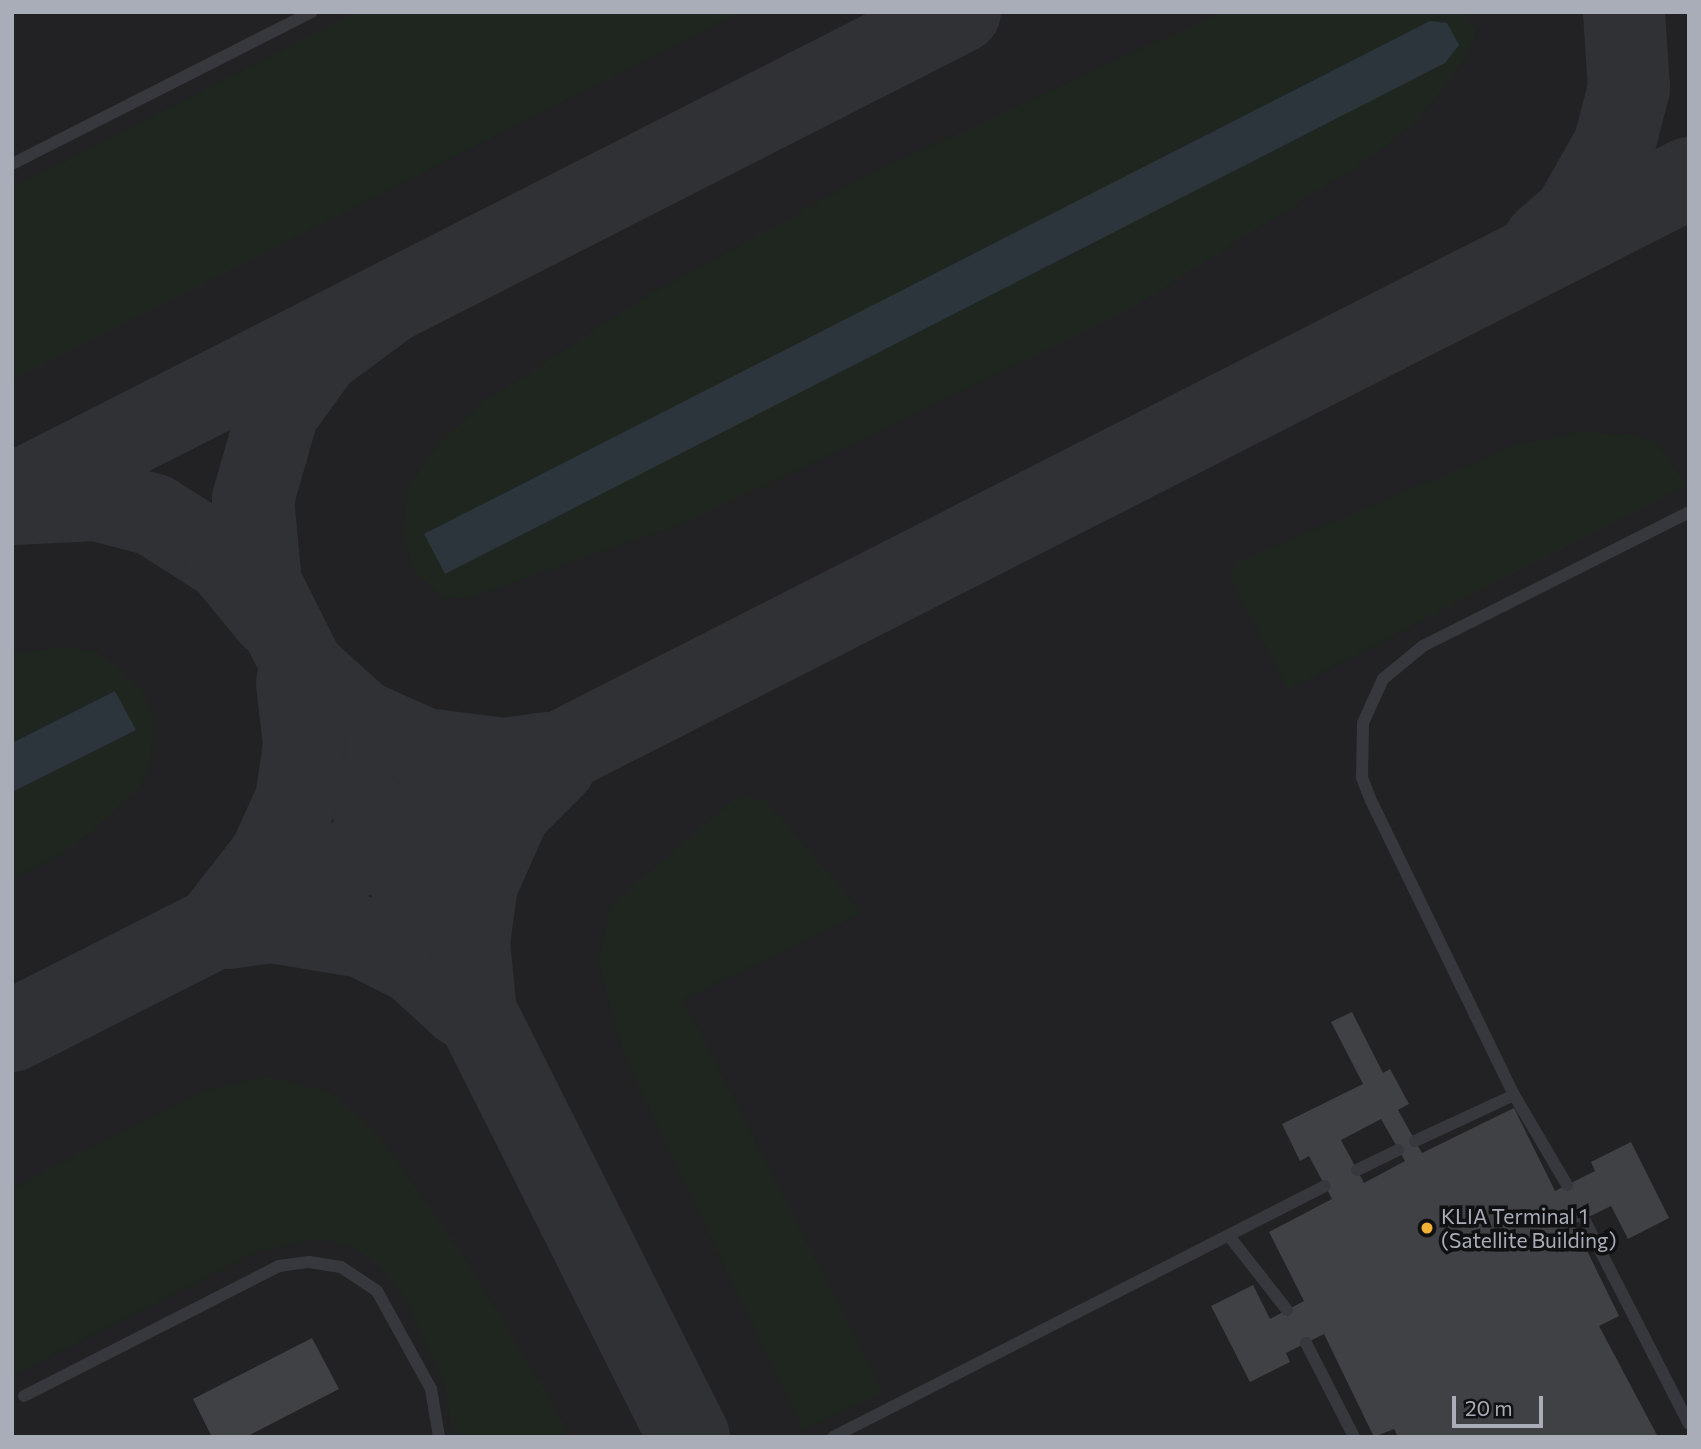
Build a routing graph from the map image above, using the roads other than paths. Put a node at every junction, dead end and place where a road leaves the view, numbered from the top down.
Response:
1 (312, 12) edge
2 (12, 164) edge
3 (1689, 512) edge
4 (1514, 1095) junction
5 (1415, 1141) dead end
6 (1398, 1150) dead end
7 (1357, 1170) dead end
8 (1567, 1185) dead end
9 (1325, 1186) dead end
10 (1584, 1219) dead end
11 (1229, 1236) junction
12 (1287, 1310) dead end
13 (1306, 1343) dead end
14 (24, 1396) dead end
15 (1689, 1424) edge
16 (439, 1437) edge
17 (833, 1437) edge
18 (1354, 1437) edge

1 - 2 lane
3 - 4 lane
4 - 5 lane
4 - 8 lane
6 - 7 lane
9 - 11 lane
10 - 15 lane
11 - 12 lane
11 - 17 lane
13 - 18 lane
14 - 16 lane

